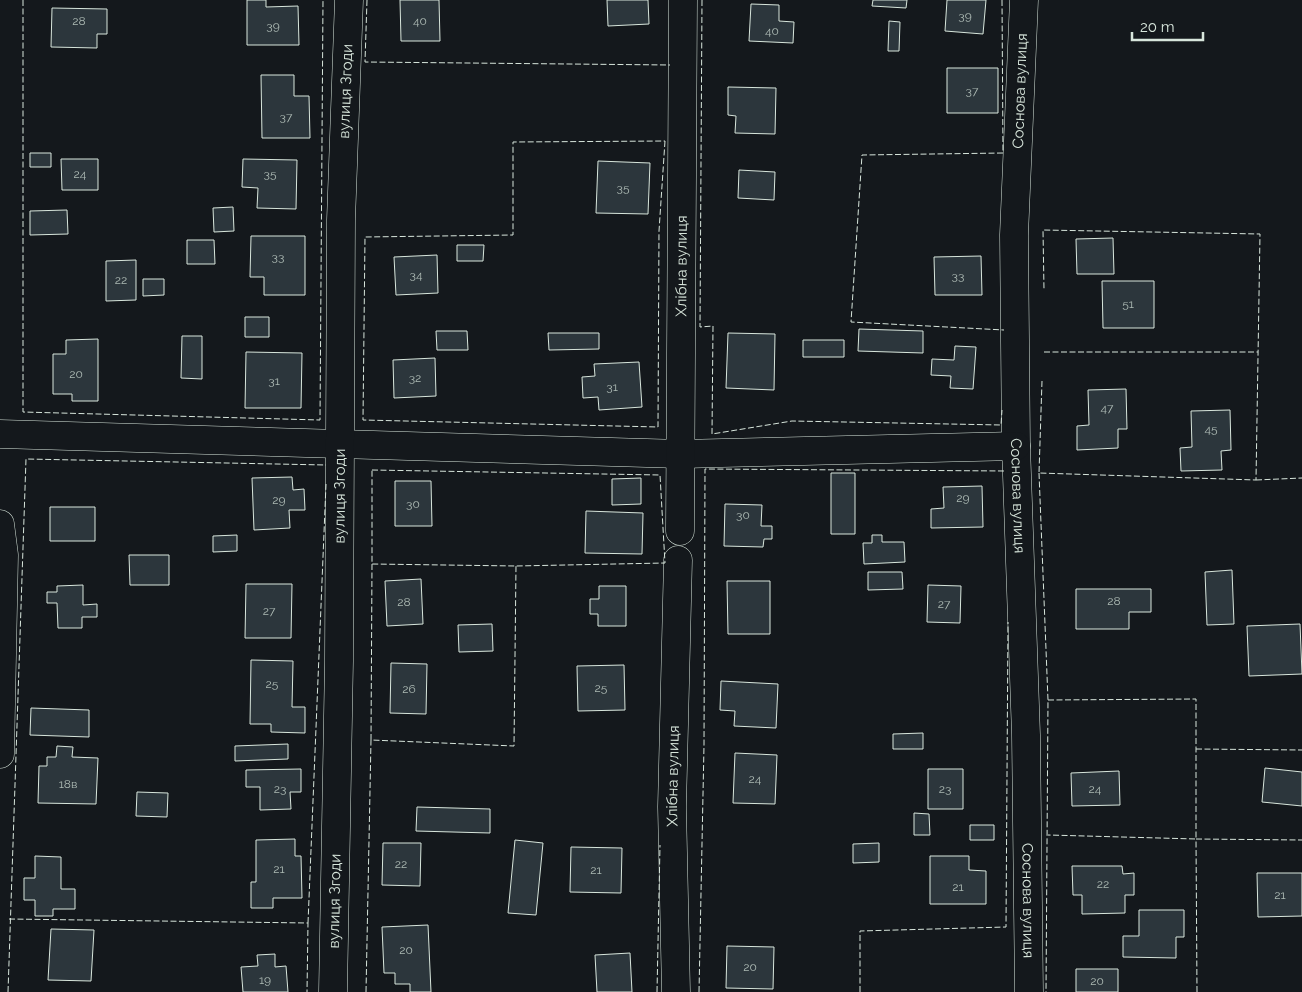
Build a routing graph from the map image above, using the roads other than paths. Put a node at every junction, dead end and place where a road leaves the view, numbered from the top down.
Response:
1 (349, 0) edge
2 (683, 0) edge
3 (1024, 0) edge
4 (0, 434) edge
5 (339, 444) junction
6 (1016, 446) junction
7 (681, 454) junction
8 (0, 524) edge
9 (680, 531) dead end
10 (678, 560) dead end
11 (0, 754) edge
12 (333, 992) edge
13 (676, 992) edge
14 (1029, 992) edge

1 - 5 street, вулиця Згоди
2 - 7 street, Хлібна вулиця
3 - 6 street, Соснова вулиця
4 - 5 street
5 - 7 street
5 - 12 street, вулиця Згоди
6 - 7 street
6 - 14 street, Соснова вулиця
7 - 9 street, Хлібна вулиця
8 - 11 street
10 - 13 street, Хлібна вулиця

